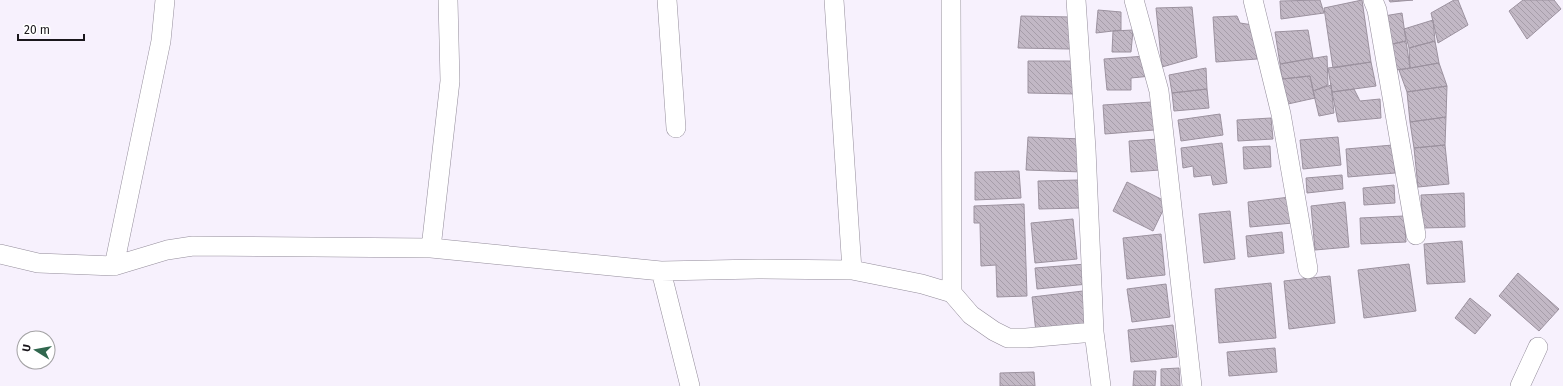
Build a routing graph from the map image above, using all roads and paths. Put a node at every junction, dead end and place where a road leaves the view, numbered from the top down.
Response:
1 (165, 0) edge
2 (448, 0) edge
3 (667, 0) edge
4 (834, 0) edge
5 (951, 0) edge
6 (1076, 0) edge
7 (1134, 0) edge
8 (1253, 0) edge
9 (1373, 0) edge
10 (676, 128) dead end
11 (1416, 235) dead end
12 (430, 248) junction
13 (0, 254) edge
14 (114, 266) junction
15 (1308, 269) dead end
16 (852, 270) junction
17 (661, 271) junction
18 (952, 292) junction
19 (1094, 332) junction
20 (1538, 347) dead end
21 (690, 386) edge
22 (1101, 386) edge
23 (1192, 386) edge
24 (1520, 386) edge

1 - 14 street
2 - 12 street
3 - 10 street
4 - 16 street
5 - 18 street
6 - 19 street
7 - 23 street
8 - 15 street
9 - 11 street
12 - 14 street
12 - 17 street
13 - 14 street
16 - 17 street
16 - 18 street
17 - 21 street
18 - 19 street
19 - 22 street
20 - 24 street

